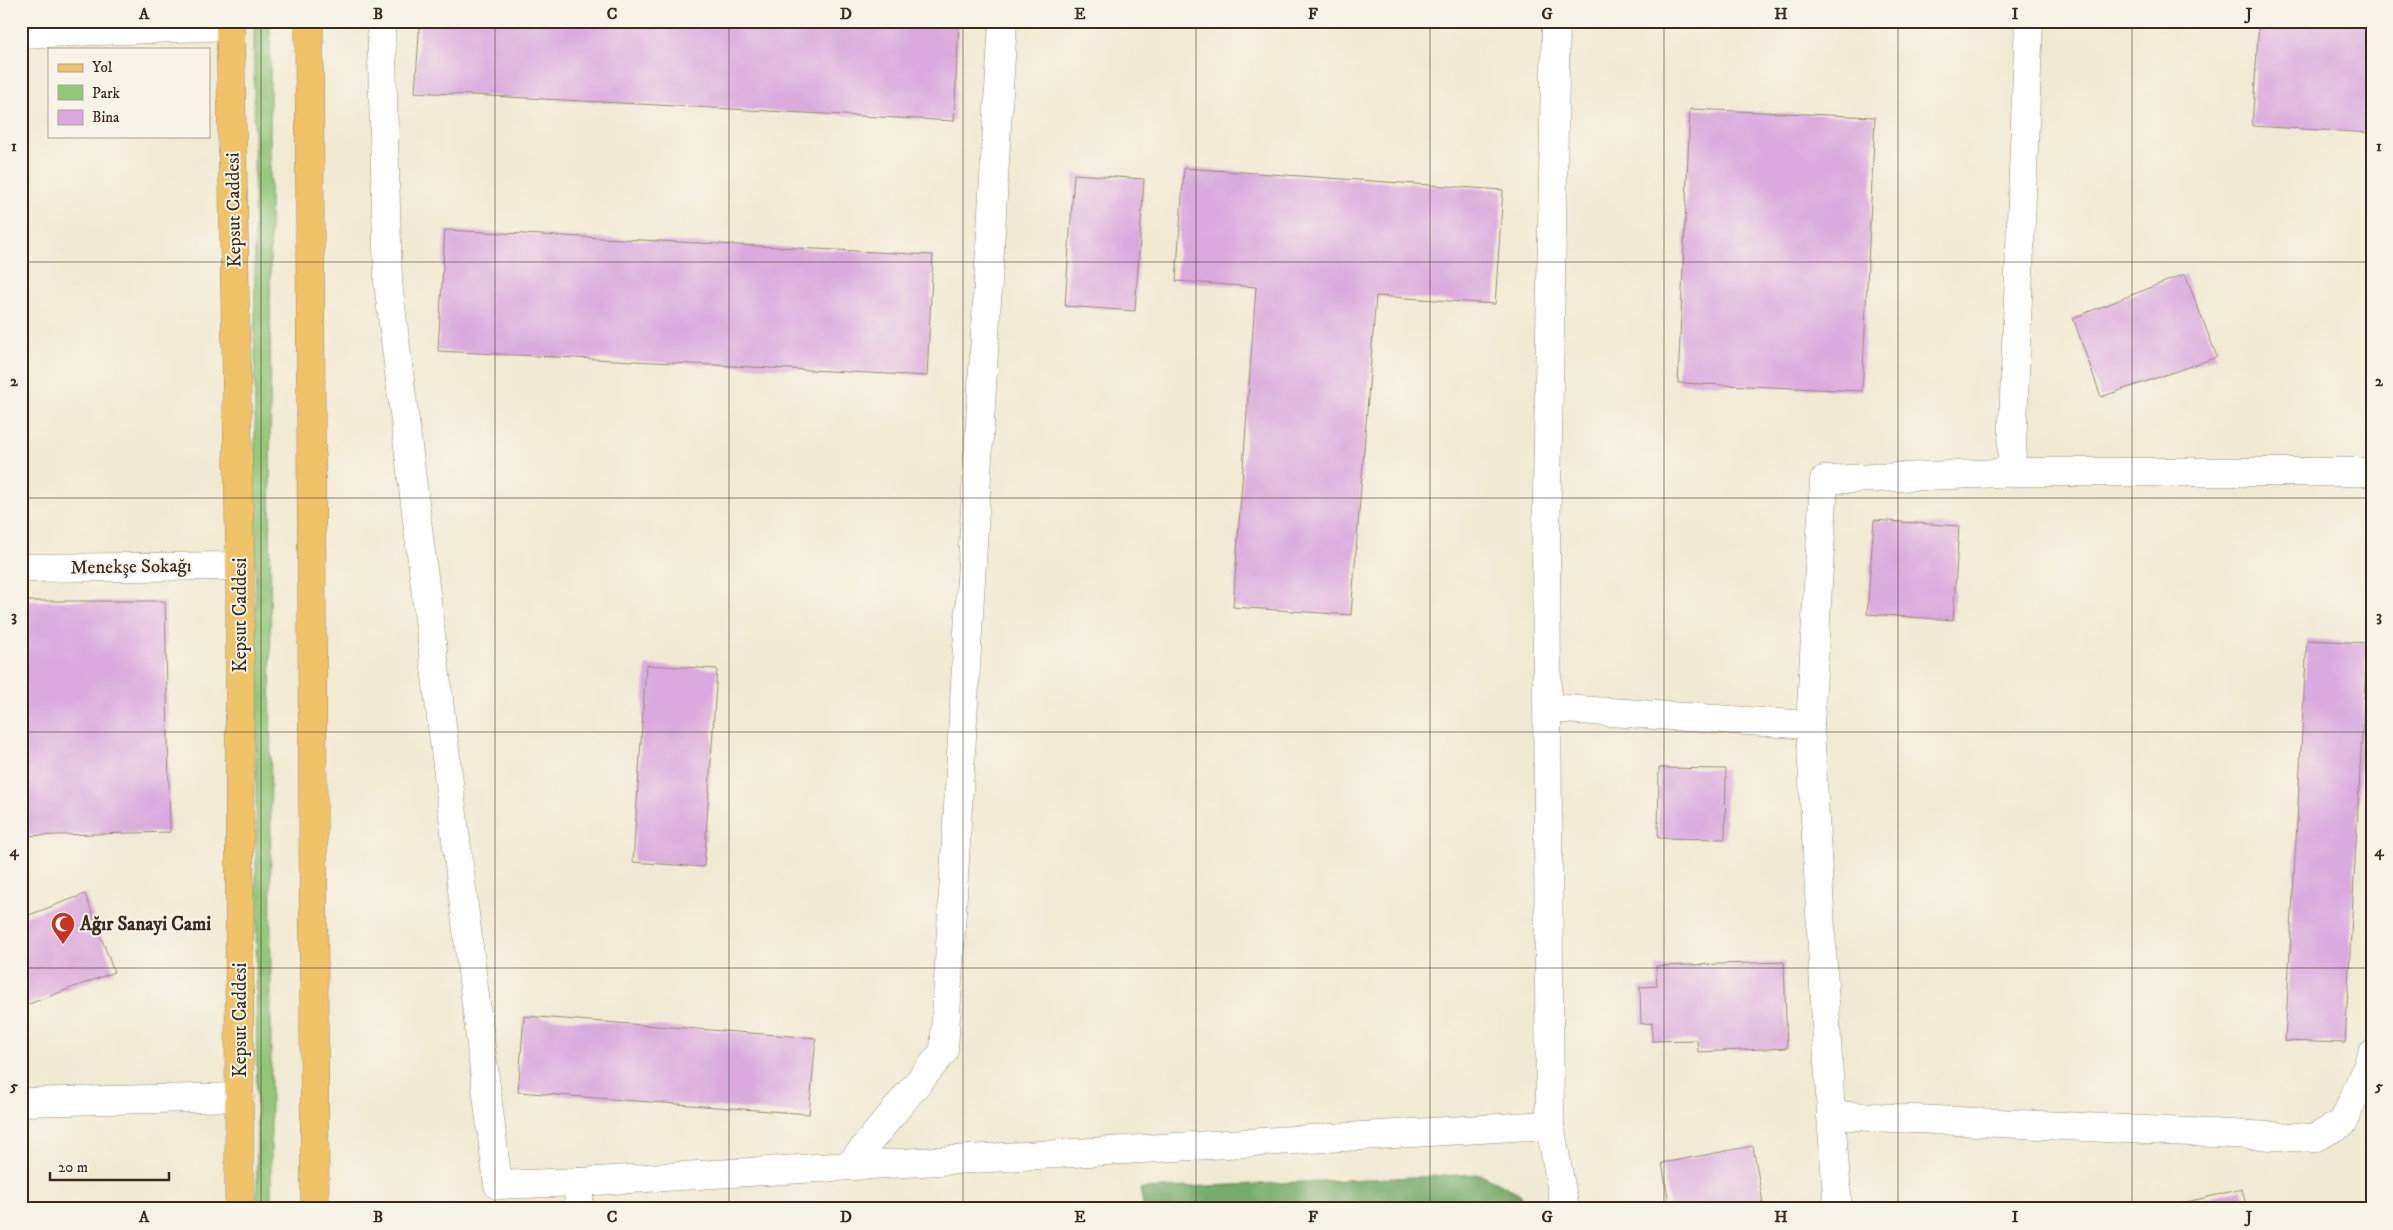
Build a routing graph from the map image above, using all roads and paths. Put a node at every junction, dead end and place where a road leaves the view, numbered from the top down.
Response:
1 (309, 21) edge
2 (381, 21) edge
3 (1003, 21) edge
4 (1556, 21) edge
5 (2029, 21) edge
6 (230, 24) edge
7 (21, 34) edge
8 (2372, 472) edge
9 (2011, 473) junction
10 (240, 566) junction
11 (21, 568) edge
12 (1548, 708) junction
13 (1810, 724) junction
14 (2372, 1054) edge
15 (240, 1097) junction
16 (21, 1102) edge
17 (1831, 1115) junction
18 (1550, 1125) junction
19 (850, 1166) junction
20 (579, 1182) junction
21 (239, 1209) edge
22 (315, 1209) edge
23 (579, 1209) edge
24 (1565, 1209) edge
25 (1838, 1209) edge

1 - 22 main road
2 - 20 street
3 - 19 street
4 - 12 street
5 - 9 street
6 - 7 street
6 - 10 main road, Kepsut Caddesi
8 - 9 street
9 - 13 street
10 - 11 street, Menekşe Sokağı
10 - 15 main road, Kepsut Caddesi
12 - 13 street
12 - 18 street
13 - 17 street
14 - 17 street
15 - 16 street
15 - 21 main road, Kepsut Caddesi
17 - 25 street
18 - 19 street
18 - 24 street
19 - 20 street
20 - 23 street

